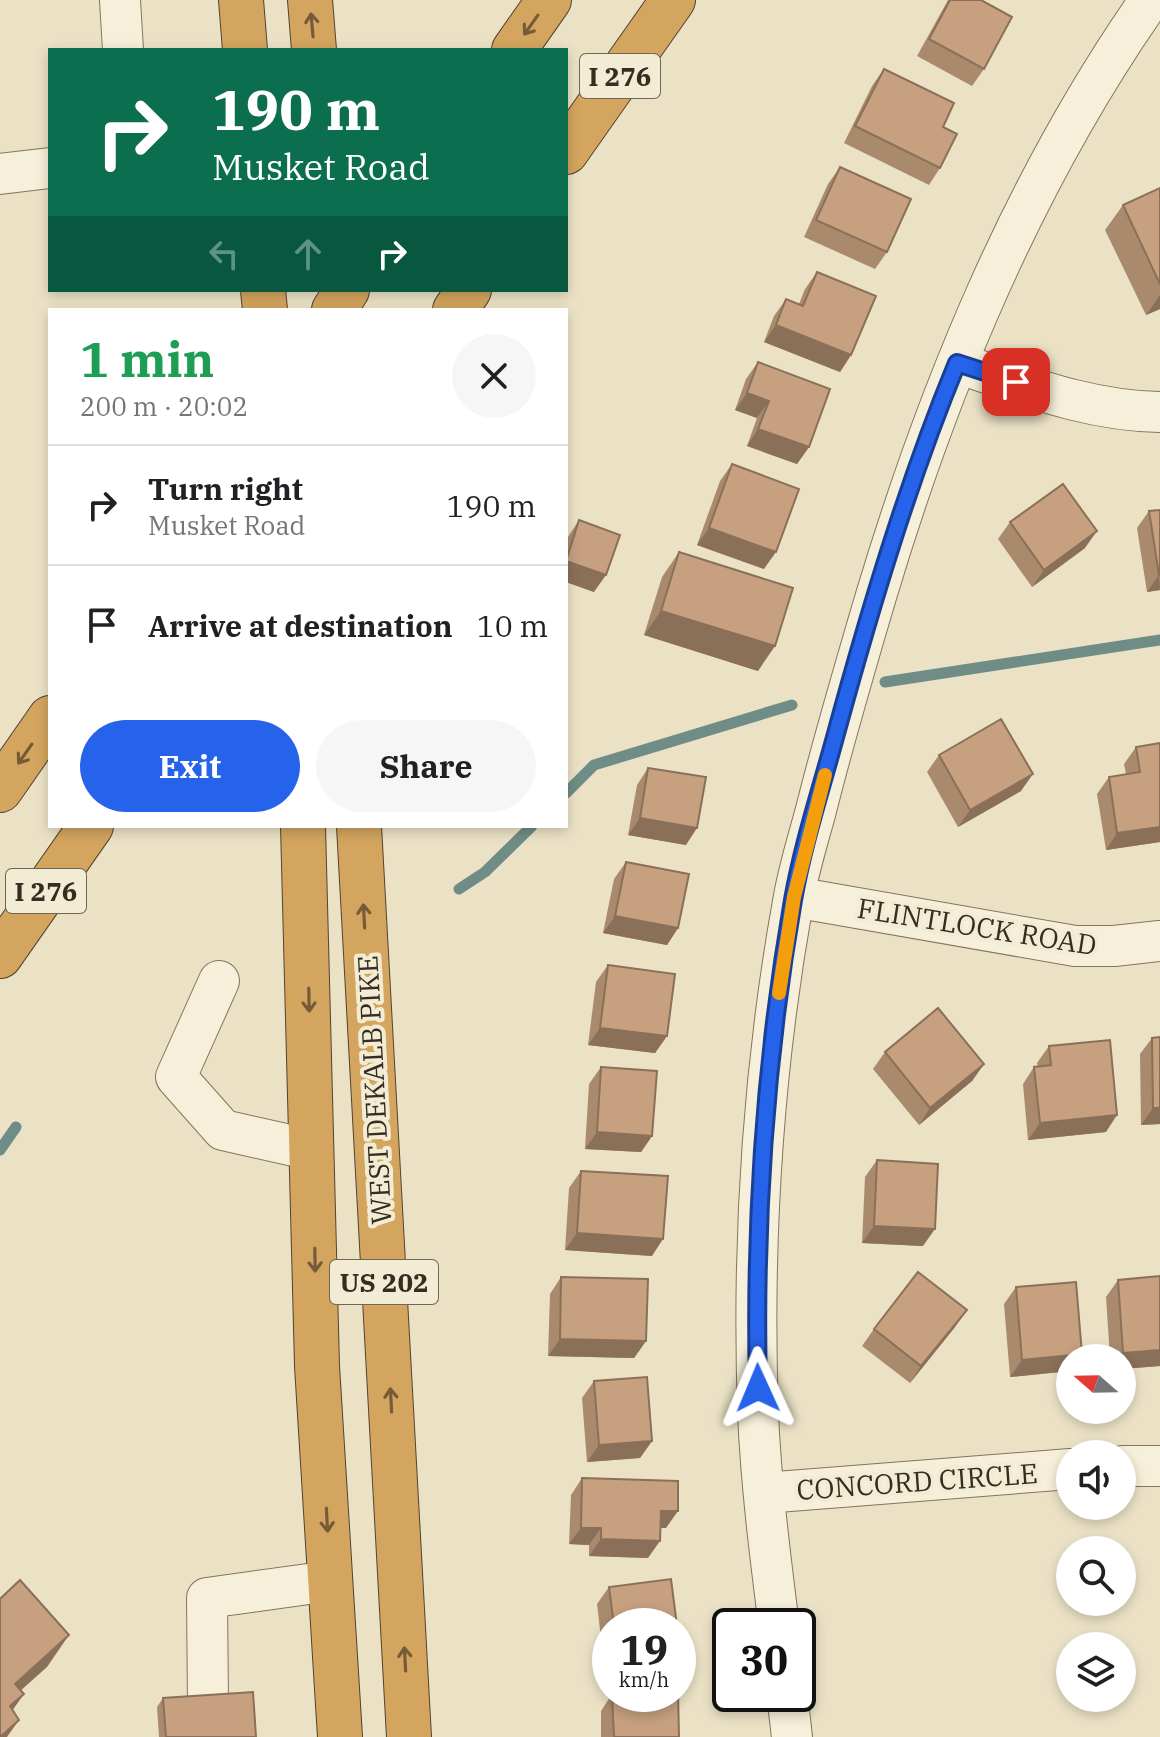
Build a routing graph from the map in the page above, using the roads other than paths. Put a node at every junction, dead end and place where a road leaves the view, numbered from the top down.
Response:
1 (120, 0) edge
2 (241, 0) edge
3 (310, 0) edge
4 (549, 0) edge
5 (673, 0) edge
6 (1150, 0) edge
7 (123, 48) edge
8 (245, 48) edge
9 (314, 48) edge
10 (515, 48) edge
11 (568, 149) edge
12 (48, 168) edge
13 (0, 174) edge
14 (957, 363) junction
15 (1160, 412) edge
16 (48, 721) edge
17 (0, 790) edge
18 (90, 828) edge
19 (359, 828) edge
20 (304, 846) edge
21 (794, 897) junction
22 (1160, 941) edge
23 (0, 956) edge
24 (219, 981) dead end
25 (312, 1150) junction
26 (1136, 1466) edge
27 (1160, 1466) edge
28 (1056, 1470) edge
29 (764, 1493) junction
30 (330, 1581) junction
31 (777, 1608) edge
32 (208, 1704) edge
33 (789, 1712) edge
34 (340, 1737) edge
35 (409, 1737) edge
36 (792, 1737) edge

1 - 7 street
2 - 8 highway
9 -> 3 highway
4 -> 10 highway
5 - 11 highway, I 276
6 - 14 street
12 - 13 street
14 - 15 street
14 - 21 street
16 -> 17 highway
18 - 23 highway, I 276
35 -> 19 highway, WEST DEKALB PIKE / US 202
20 -> 25 highway, US 202
21 - 22 street, FLINTLOCK ROAD
21 - 29 street
24 - 25 street
25 -> 30 highway, US 202
26 - 27 street
28 - 29 street, CONCORD CIRCLE
29 - 31 street
30 - 32 street
30 - 34 highway, US 202
33 - 36 street

